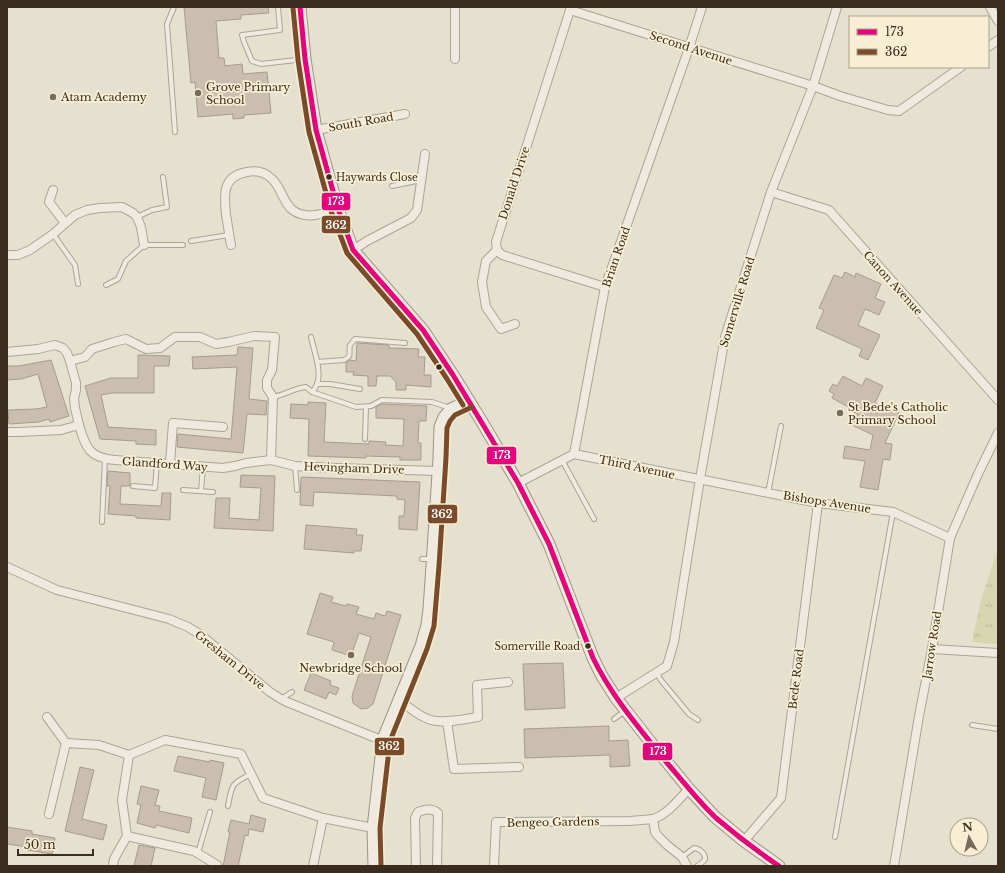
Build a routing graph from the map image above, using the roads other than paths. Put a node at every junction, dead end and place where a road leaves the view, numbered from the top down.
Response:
1 (174, 7) edge
2 (278, 7) edge
3 (300, 7) edge
4 (455, 7) edge
5 (702, 7) edge
6 (837, 7) edge
7 (990, 7) edge
8 (570, 8) edge
9 (998, 21) edge
10 (998, 40) edge
11 (989, 46) edge
12 (689, 48) junction
13 (305, 59) junction
14 (455, 59) dead end
15 (960, 68) edge
16 (813, 86) junction
17 (405, 114) dead end
18 (316, 130) junction
19 (175, 132) dead end
20 (425, 154) dead end
21 (163, 177) dead end
22 (421, 180) junction
23 (392, 186) dead end
24 (53, 190) dead end
25 (771, 192) junction
26 (338, 209) junction
27 (137, 217) junction
28 (65, 223) junction
29 (53, 234) junction
30 (229, 235) junction
31 (191, 242) dead end
32 (144, 244) junction
33 (183, 245) dead end
34 (231, 245) dead end
35 (353, 250) junction
36 (497, 250) junction
37 (7, 256) edge
38 (78, 284) dead end
39 (106, 285) dead end
40 (605, 287) junction
41 (515, 324) dead end
42 (311, 338) dead end
43 (405, 343) dead end
44 (7, 352) edge
45 (70, 361) junction
46 (317, 362) junction
47 (317, 384) junction
48 (360, 389) dead end
49 (312, 392) junction
50 (274, 397) junction
51 (998, 400) edge
52 (469, 402) junction
53 (366, 407) junction
54 (451, 409) junction
55 (79, 425) junction
56 (781, 426) dead end
57 (223, 427) dead end
58 (7, 432) edge
59 (998, 432) edge
60 (365, 439) dead end
61 (574, 454) junction
62 (105, 459) junction
63 (271, 460) junction
64 (562, 460) junction
65 (157, 463) junction
66 (170, 463) junction
67 (203, 466) junction
68 (295, 466) junction
69 (438, 471) junction
70 (700, 479) junction
71 (518, 483) junction
72 (133, 486) dead end
73 (183, 490) dead end
74 (297, 490) dead end
75 (201, 491) junction
76 (213, 492) dead end
77 (768, 493) junction
78 (818, 503) junction
79 (893, 512) junction
80 (594, 519) dead end
81 (102, 522) dead end
82 (950, 538) junction
83 (7, 567) edge
84 (932, 649) junction
85 (998, 653) edge
86 (657, 672) junction
87 (508, 682) dead end
88 (292, 692) dead end
89 (616, 698) junction
90 (281, 699) junction
91 (399, 700) junction
92 (626, 711) junction
93 (47, 717) dead end
94 (614, 719) dead end
95 (698, 720) dead end
96 (447, 721) junction
97 (972, 725) dead end
98 (998, 729) edge
99 (382, 740) junction
100 (66, 743) junction
101 (129, 755) junction
102 (519, 767) dead end
103 (251, 774) junction
104 (689, 789) junction
105 (228, 806) dead end
106 (210, 812) dead end
107 (49, 814) dead end
108 (323, 818) junction
109 (653, 819) junction
110 (373, 828) junction
111 (127, 836) junction
112 (835, 837) dead end
113 (744, 841) junction
114 (198, 853) junction
115 (682, 857) junction
116 (216, 865) edge
117 (113, 866) edge
118 (313, 866) edge
119 (374, 866) edge
120 (416, 866) edge
121 (437, 866) edge
122 (494, 866) edge
123 (687, 866) edge
124 (697, 866) edge
125 (779, 866) edge
126 (894, 866) edge

1 - 19 lane
2 - 13 lane
3 - 13 street
4 - 14 street
5 - 12 street, Brian Road
6 - 16 street, Somerville Road
7 - 9 street
8 - 12 street, Second Avenue
8 - 36 street, Donald Drive
10 - 11 street
12 - 16 street, Second Avenue
12 - 40 street, Brian Road
13 - 18 street
15 - 16 street, Second Avenue
16 - 25 street, Somerville Road
17 - 18 street, South Road
18 - 26 street
20 - 22 street
21 - 27 lane
22 - 23 lane
22 - 35 street
24 - 28 street
25 - 51 street, Canon Avenue
25 - 70 street, Somerville Road
26 - 30 street
26 - 35 street
27 - 28 street
27 - 32 street
28 - 29 street
29 - 37 street
29 - 38 lane
30 - 31 lane
30 - 34 street
32 - 33 lane
32 - 39 lane
35 - 52 street
36 - 40 street
36 - 41 street
40 - 61 street, Brian Road
42 - 46 lane
43 - 46 lane
44 - 45 street, Glandford Way
45 - 50 street
45 - 55 street, Glandford Way
46 - 47 lane
47 - 48 lane
47 - 49 lane
49 - 50 lane
49 - 53 lane
50 - 63 street
52 - 54 street
52 - 71 street
53 - 54 lane
53 - 60 lane
54 - 69 street
55 - 58 street
55 - 62 street, Glandford Way
56 - 77 lane
57 - 66 street
59 - 82 street, Jarrow Road
61 - 64 street
61 - 70 street, Third Avenue
62 - 65 street, Glandford Way
62 - 81 lane
63 - 67 street, Glandford Way
63 - 68 street, Hevingham Drive
64 - 71 street
64 - 80 lane
65 - 66 street, Glandford Way
65 - 72 lane
66 - 67 street, Glandford Way
67 - 75 lane
68 - 69 street, Hevingham Drive
68 - 74 lane
69 - 91 street
70 - 77 street, Bishops Avenue
70 - 86 street, Somerville Road
71 - 89 street
73 - 75 lane
75 - 76 lane
77 - 78 street, Bishops Avenue
78 - 79 street, Bishops Avenue
78 - 113 street, Bede Road
79 - 82 street, Bishops Avenue
79 - 112 lane
82 - 84 street, Jarrow Road
83 - 90 street, Gresham Drive
84 - 85 street
84 - 126 street, Jarrow Road
86 - 89 street, Somerville Road
86 - 95 lane
87 - 96 street
88 - 90 lane
89 - 92 street
90 - 99 street, Gresham Drive
91 - 96 street
91 - 99 street
92 - 94 lane
92 - 104 street
93 - 100 street
96 - 102 street
97 - 98 lane
99 - 110 street
100 - 101 street
100 - 107 street
101 - 103 street
101 - 111 street
103 - 105 lane
103 - 108 street
104 - 109 street
104 - 113 street
106 - 114 lane
108 - 110 street
108 - 118 street
109 - 115 street
109 - 122 street, Bengeo Gardens
110 - 119 street
111 - 114 street
111 - 117 street
113 - 125 street
114 - 116 street
115 - 123 street
115 - 124 lane
120 - 121 street

